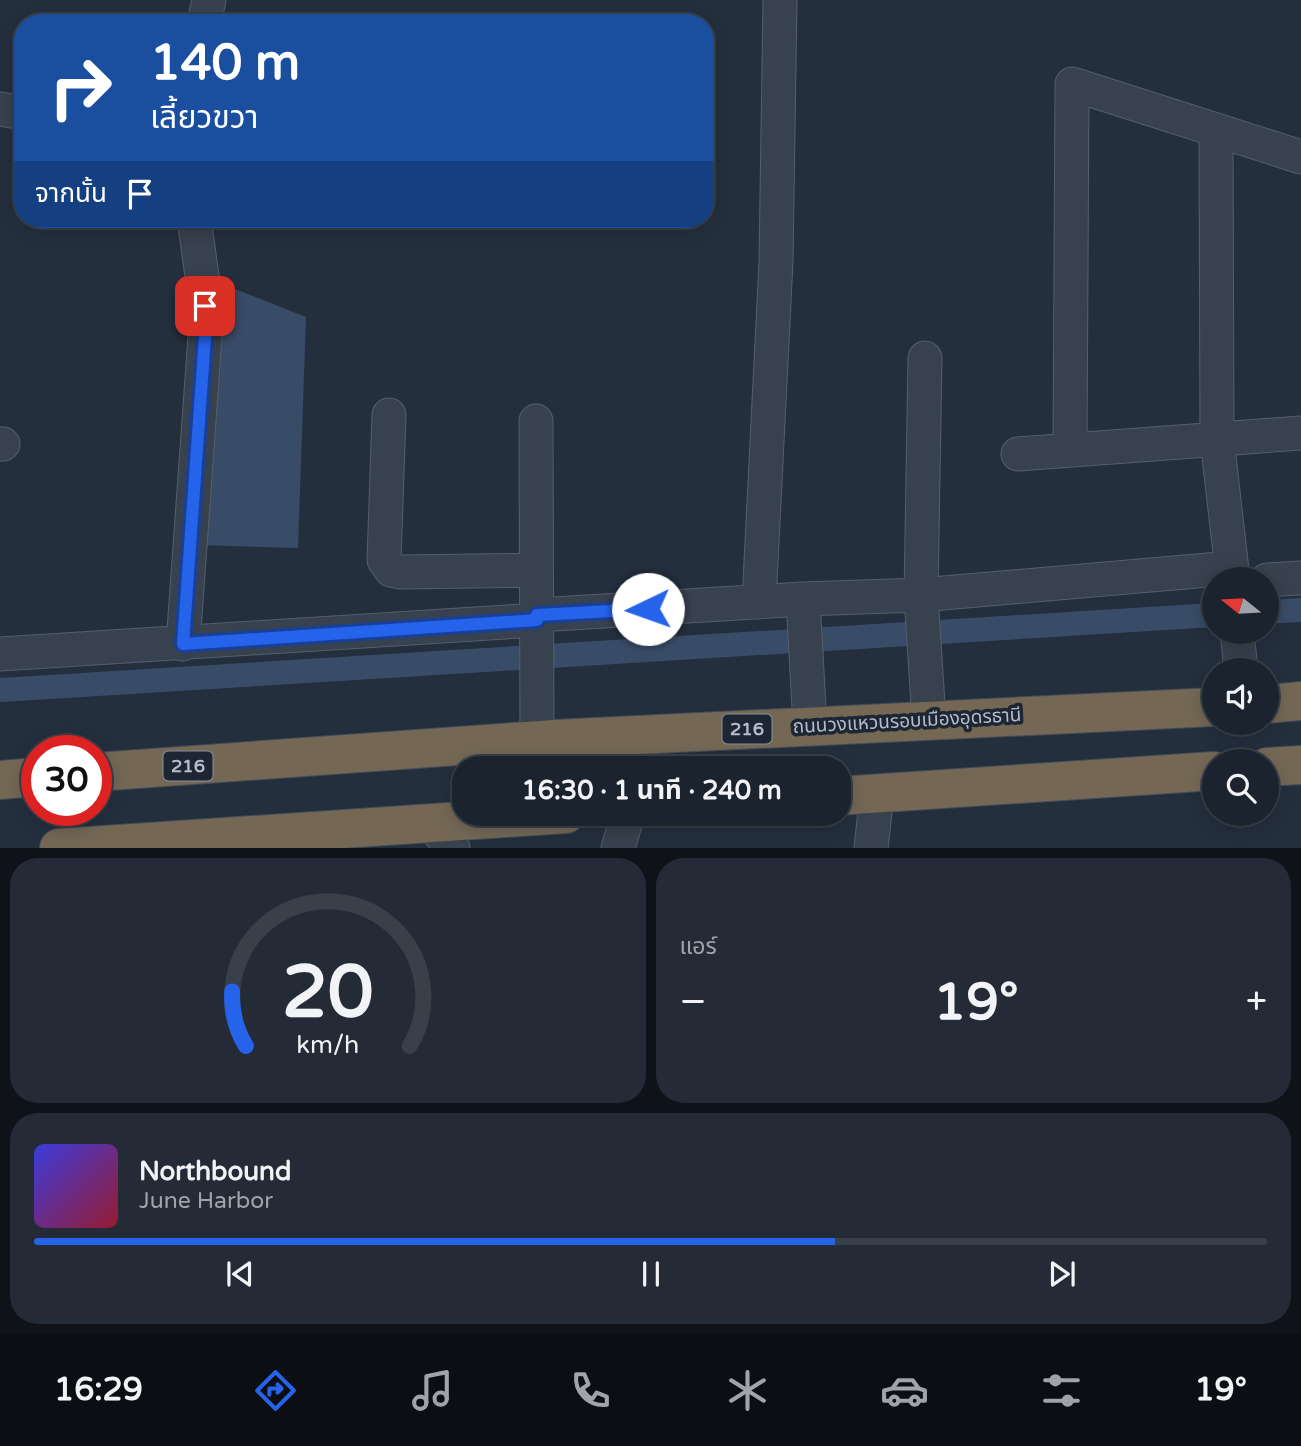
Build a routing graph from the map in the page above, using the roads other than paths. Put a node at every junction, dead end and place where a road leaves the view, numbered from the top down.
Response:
1 (780, 0) edge
2 (1216, 131) junction
3 (1301, 157) edge
4 (195, 228) edge
5 (925, 358) dead end
6 (389, 415) dead end
7 (536, 421) dead end
8 (1301, 433) edge
9 (1217, 439) junction
10 (1070, 450) junction
11 (1017, 454) dead end
12 (1231, 567) edge
13 (536, 570) junction
14 (1202, 577) edge
15 (1301, 578) edge
16 (1279, 579) edge
17 (921, 600) junction
18 (759, 602) junction
19 (803, 605) junction
20 (537, 620) junction
21 (183, 644) junction
22 (0, 654) edge
23 (1301, 701) edge
24 (1279, 703) edge
25 (1202, 708) edge
26 (929, 720) junction
27 (537, 722) junction
28 (810, 726) junction
29 (1301, 765) edge
30 (1279, 766) edge
31 (112, 770) edge
32 (1202, 772) edge
33 (21, 778) edge
34 (0, 779) edge
35 (877, 793) junction
36 (851, 795) edge
37 (495, 826) edge
38 (624, 826) edge
39 (441, 835) edge
40 (59, 848) edge
41 (618, 848) edge
42 (872, 848) edge

1 - 18 street
2 - 3 street
2 - 9 street
2 - 10 street
4 - 21 street
5 - 17 street
6 - 13 street
7 - 13 street
8 - 9 street
9 - 10 street
9 - 12 street
10 - 11 street
13 - 20 street
14 - 17 street
15 - 16 street
17 - 19 street
17 - 26 street
18 - 19 street
18 - 20 street
19 - 28 street
20 - 21 street
20 - 27 street
21 - 22 street
23 - 24 highway
25 - 26 highway, ถนนวงแหวนรอบเมืองอุดรธานี / 216
26 - 28 highway, ถนนวงแหวนรอบเมืองอุดรธานี / 216
27 - 28 highway, ถนนวงแหวนรอบเมืองอุดรธานี / 216
27 - 31 highway, ถนนวงแหวนรอบเมืองอุดรธานี / 216
29 - 30 highway
32 - 35 highway
33 - 34 highway
35 - 36 highway
35 - 42 street
37 - 39 highway
38 - 41 street
39 - 40 highway

